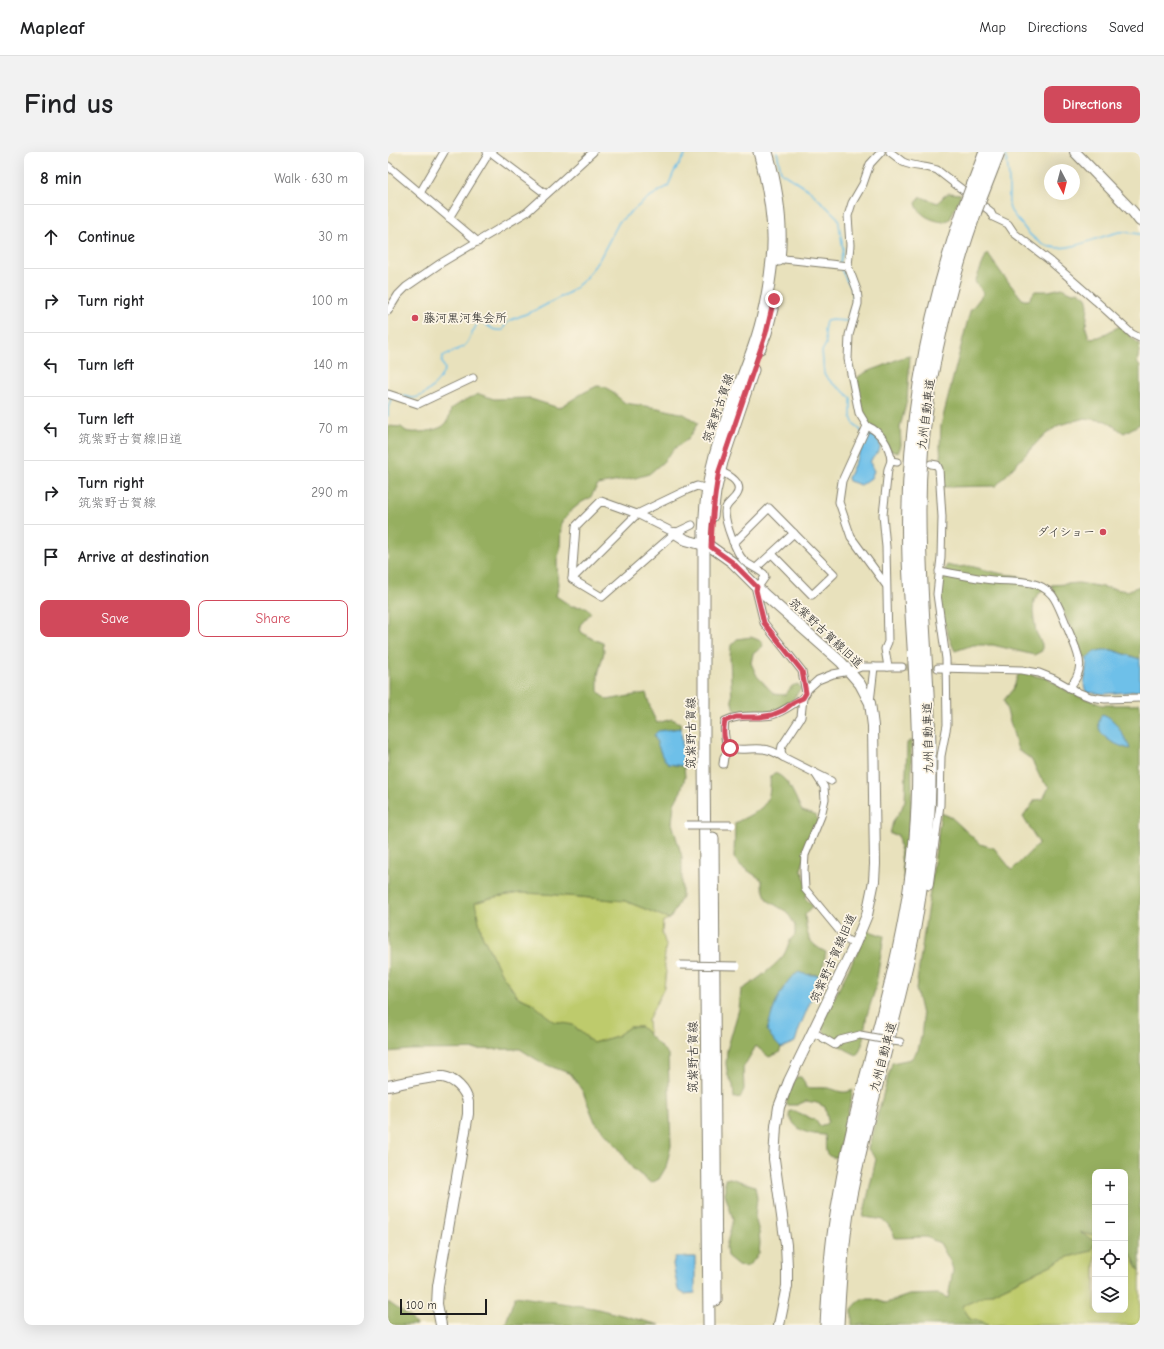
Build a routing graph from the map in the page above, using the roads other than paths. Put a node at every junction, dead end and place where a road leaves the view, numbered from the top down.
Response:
1 (444, 152) edge
2 (488, 152) edge
3 (594, 152) edge
4 (759, 152) edge
5 (767, 152) edge
6 (881, 152) edge
7 (890, 152) edge
8 (986, 152) edge
9 (998, 152) edge
10 (1075, 152) edge
11 (388, 166) edge
12 (420, 193) junction
13 (546, 194) junction
14 (970, 209) junction
15 (449, 218) junction
16 (1140, 221) edge
17 (478, 242) junction
18 (776, 258) junction
19 (848, 266) junction
20 (388, 311) edge
21 (1140, 338) edge
22 (473, 378) dead end
23 (394, 396) edge
24 (867, 426) junction
25 (931, 464) dead end
26 (719, 471) junction
27 (708, 488) junction
28 (636, 514) junction
29 (692, 525) dead end
30 (675, 533) junction
31 (794, 533) junction
32 (733, 542) junction
33 (708, 546) junction
34 (772, 554) junction
35 (756, 568) junction
36 (939, 571) junction
37 (572, 579) junction
38 (886, 585) junction
39 (757, 587) junction
40 (874, 667) junction
41 (888, 667) junction
42 (902, 667) tunnel mouth
43 (942, 668) junction
44 (850, 671) junction
45 (1069, 688) junction
46 (804, 696) junction
47 (1140, 698) edge
48 (870, 703) junction
49 (730, 748) junction
50 (783, 757) junction
51 (723, 764) dead end
52 (815, 773) junction
53 (831, 781) dead end
54 (687, 825) dead end
55 (732, 825) dead end
56 (929, 886) dead end
57 (855, 944) junction
58 (680, 965) dead end
59 (737, 966) dead end
60 (813, 1032) junction
61 (896, 1042) dead end
62 (388, 1086) edge
63 (441, 1325) edge
64 (709, 1325) edge
65 (717, 1325) edge
66 (779, 1325) edge
67 (827, 1325) edge
68 (837, 1325) edge

1 - 12 street
2 - 13 street
2 - 15 street
3 - 13 street
4 - 18 main road, 筑紫野古賀線
5 - 18 main road, 筑紫野古賀線
6 - 19 street
7 - 21 street
8 - 14 highway, 九州自動車道, bridge
9 - 14 highway, 九州自動車道, bridge
10 - 16 street
11 - 12 street
12 - 15 street
13 - 17 street
14 - 67 highway, 九州自動車道
14 - 68 highway, 九州自動車道
15 - 17 street
17 - 20 street
18 - 19 street
18 - 26 main road, 筑紫野古賀線
18 - 27 main road, 筑紫野古賀線
19 - 24 street
22 - 23 street
24 - 38 street
24 - 38 street
25 - 36 street
26 - 32 street
26 - 33 main road, 筑紫野古賀線
27 - 28 street
27 - 33 main road, 筑紫野古賀線
28 - 30 street
28 - 37 street
28 - 37 street
29 - 30 street
30 - 33 street, 筑紫野古賀線旧道
30 - 37 street
31 - 32 street
31 - 34 street
31 - 34 street
32 - 35 street
33 - 39 street, 筑紫野古賀線旧道
33 - 64 main road, 筑紫野古賀線
33 - 65 main road, 筑紫野古賀線
34 - 35 street
35 - 39 street
36 - 43 street
36 - 45 street
38 - 41 street
39 - 44 street, 筑紫野古賀線旧道
39 - 46 street
40 - 41 street
40 - 44 street
40 - 48 street
41 - 42 street
43 - 45 street
43 - 56 street
44 - 46 street
44 - 48 street, 筑紫野古賀線旧道
45 - 47 street
46 - 49 street
46 - 50 street
48 - 57 street, 筑紫野古賀線旧道
49 - 50 street
49 - 51 street
50 - 52 street
52 - 53 street
52 - 57 street
54 - 55 street, bridge
57 - 60 street, 筑紫野古賀線旧道
58 - 59 street, bridge
60 - 61 street, bridge
60 - 66 street, 筑紫野古賀線旧道
62 - 63 street

